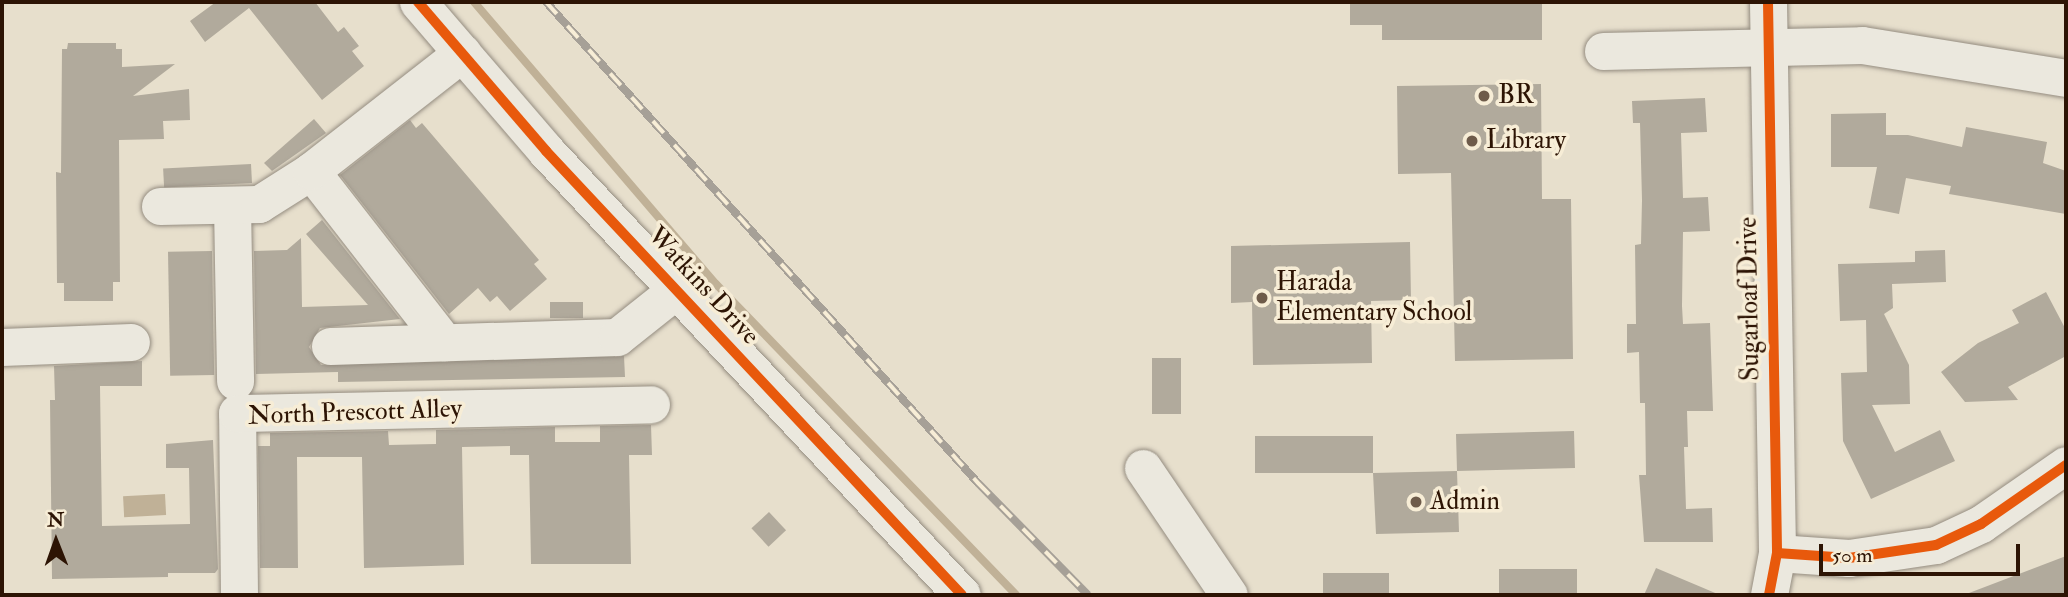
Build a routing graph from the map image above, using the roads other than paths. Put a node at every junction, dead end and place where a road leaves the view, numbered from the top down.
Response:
1 (418, 2) edge
2 (1768, 2) edge
3 (1769, 48) junction
4 (1603, 51) dead end
5 (462, 53) junction
6 (2066, 78) edge
7 (311, 171) junction
8 (232, 205) junction
9 (160, 206) dead end
10 (676, 290) junction
11 (131, 342) dead end
12 (444, 342) junction
13 (330, 346) dead end
14 (2, 347) edge
15 (235, 381) dead end
16 (651, 404) dead end
17 (2066, 466) edge
18 (1143, 468) dead end
19 (1777, 553) junction
20 (239, 595) edge
21 (962, 595) edge
22 (1229, 595) edge
23 (1769, 595) edge

1 - 5 street, Watkins Drive
2 - 3 street, Sugarloaf Drive
3 - 4 street
3 - 6 street
3 - 19 street, Sugarloaf Drive
5 - 7 street
5 - 10 street, Watkins Drive
7 - 8 street
7 - 12 street
8 - 9 street
8 - 15 street
10 - 12 street
10 - 21 street, Watkins Drive
11 - 14 street
12 - 13 street
16 - 20 street, North Prescott Alley
17 - 19 street
18 - 22 street
19 - 23 street, Sugarloaf Drive

